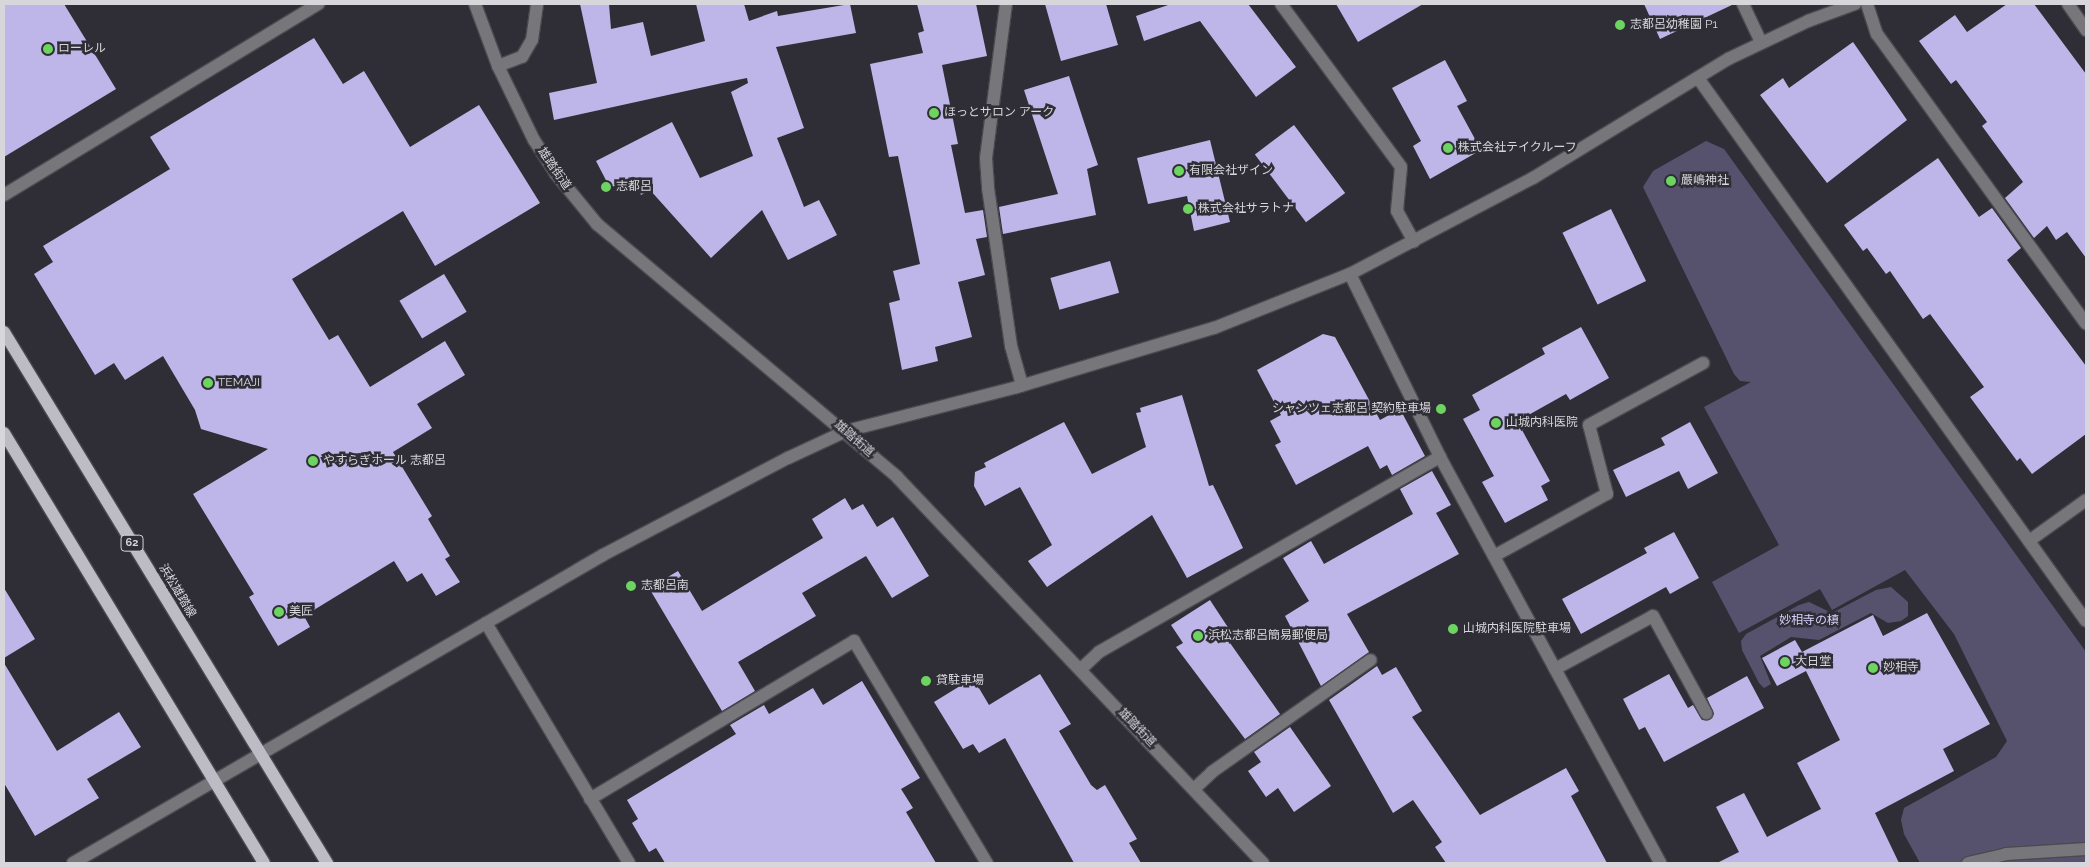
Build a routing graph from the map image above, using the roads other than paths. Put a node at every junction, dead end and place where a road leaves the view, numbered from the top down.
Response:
1 (318, 4) edge
2 (474, 4) edge
3 (537, 4) edge
4 (1006, 4) edge
5 (1281, 4) edge
6 (1743, 4) edge
7 (1855, 4) edge
8 (1867, 4) edge
9 (2068, 4) edge
10 (2086, 30) edge
11 (1761, 42) junction
12 (498, 66) junction
13 (1698, 78) junction
14 (4, 195) edge
15 (1414, 242) junction
16 (1350, 274) junction
17 (2086, 324) edge
18 (4, 332) edge
19 (1703, 363) dead end
20 (1022, 385) junction
21 (846, 431) junction
22 (4, 433) edge
23 (1440, 457) junction
24 (2086, 500) edge
25 (2029, 541) junction
26 (1494, 556) junction
27 (2086, 621) edge
28 (486, 623) junction
29 (1371, 660) dead end
30 (1081, 669) junction
31 (1555, 669) junction
32 (1706, 712) dead end
33 (261, 754) junction
34 (214, 781) junction
35 (1195, 788) junction
36 (590, 799) junction
37 (2086, 848) edge
38 (73, 863) edge
39 (264, 863) edge
40 (327, 863) edge
41 (629, 863) edge
42 (987, 863) edge
43 (1264, 863) edge
44 (1660, 863) edge
45 (1968, 863) edge

1 - 14 street
2 - 12 street, 雄踏街道
3 - 12 street
4 - 20 street
5 - 15 street
6 - 11 street
7 - 11 street
8 - 17 street
9 - 10 street
11 - 13 street
12 - 21 street, 雄踏街道
13 - 15 street
13 - 25 street
15 - 16 street
16 - 20 street
16 - 23 street
18 - 33 main road, 浜松雄踏線 / 62
19 - 26 street
20 - 21 street
21 - 28 street
21 - 30 street, 雄踏街道
22 - 34 main road
23 - 26 street
23 - 30 street
24 - 25 street
25 - 27 street
26 - 31 street
28 - 33 street
28 - 36 street
29 - 35 street
30 - 35 street, 雄踏街道
31 - 32 street
31 - 44 street
33 - 34 street
33 - 40 main road, 浜松雄踏線 / 62
34 - 38 street
34 - 39 main road
35 - 43 street, 雄踏街道
36 - 41 street
36 - 42 street
37 - 45 street

